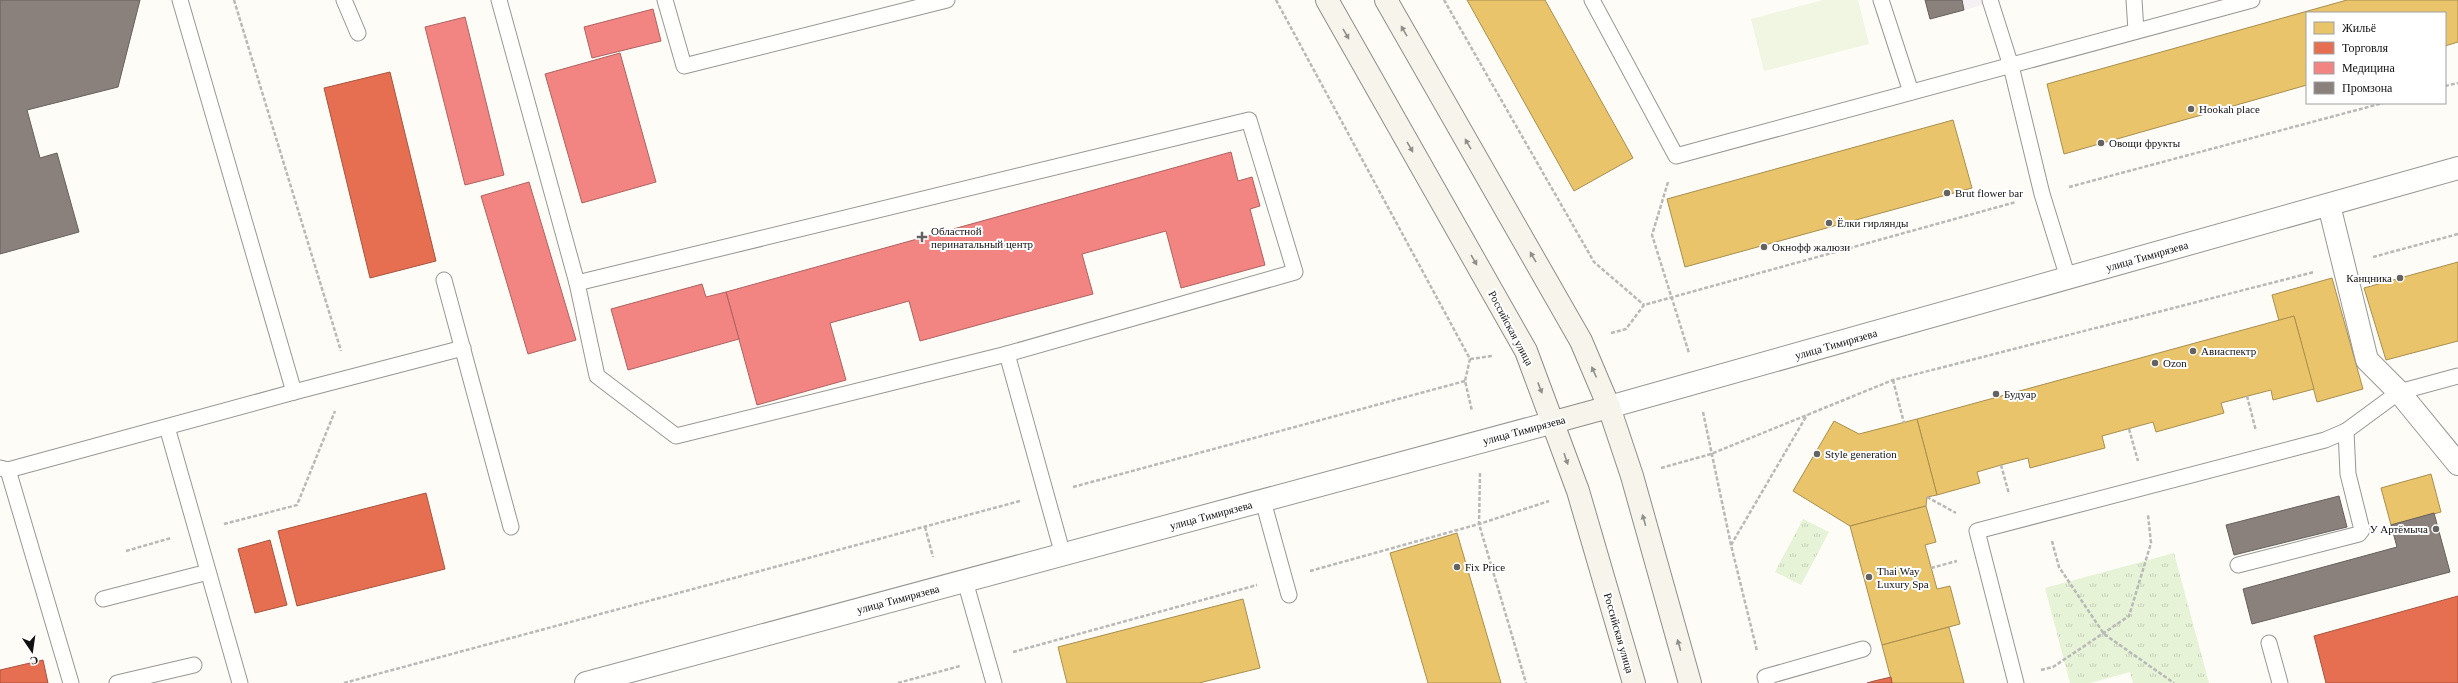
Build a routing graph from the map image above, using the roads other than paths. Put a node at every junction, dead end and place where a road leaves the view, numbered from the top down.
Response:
1 (180, 0) edge
2 (344, 0) edge
3 (499, 0) edge
4 (665, 0) edge
5 (947, 0) edge
6 (1327, 0) edge
7 (1386, 0) edge
8 (1592, 0) edge
9 (1881, 0) edge
10 (1990, 0) edge
11 (2134, 0) edge
12 (2252, 0) edge
13 (2136, 31) junction
14 (358, 33) dead end
15 (2011, 66) junction
16 (1911, 92) junction
17 (2458, 168) edge
18 (2328, 205) junction
19 (2068, 278) junction
20 (444, 280) dead end
21 (577, 283) junction
22 (463, 348) junction
23 (1008, 354) junction
24 (2458, 376) edge
25 (294, 392) junction
26 (2400, 392) junction
27 (1609, 407) junction
28 (1554, 422) junction
29 (167, 427) junction
30 (2346, 431) junction
31 (2458, 464) edge
32 (4, 469) edge
33 (1263, 501) junction
34 (511, 528) dead end
35 (1063, 555) junction
36 (2238, 565) dead end
37 (208, 572) junction
38 (965, 581) junction
39 (1289, 595) dead end
40 (103, 599) dead end
41 (2269, 643) dead end
42 (1863, 649) dead end
43 (194, 664) dead end
44 (1766, 680) edge
45 (71, 683) edge
46 (118, 683) edge
47 (240, 683) edge
48 (586, 683) edge
49 (994, 683) edge
50 (1634, 683) edge
51 (1690, 683) edge
52 (2016, 683) edge
53 (2280, 683) edge

1 - 25 lane
2 - 14 lane
3 - 21 lane
4 - 5 lane
6 -> 28 main road, Российская улица
27 -> 7 main road
8 - 16 lane
9 - 16 lane
10 - 15 lane
11 - 13 lane
12 - 13 lane
13 - 15 lane
15 - 16 lane
15 - 19 lane
17 - 18 street, улица Тимирязева
18 - 19 street, улица Тимирязева
18 - 26 street
19 - 27 street, улица Тимирязева
20 - 22 lane
21 - 23 lane
21 - 23 lane
22 - 25 lane
22 - 34 lane
23 - 35 lane
24 - 26 lane
25 - 29 lane
26 - 30 lane
26 - 31 street
27 - 28 main road, улица Тимирязева
51 -> 27 main road
28 - 33 street, улица Тимирязева
28 -> 50 main road, Российская улица
29 - 32 lane
29 - 37 lane
30 - 36 lane
30 - 52 lane
32 - 45 lane
33 - 35 street, улица Тимирязева
33 - 39 lane
35 - 38 street, улица Тимирязева
37 - 40 lane
37 - 47 lane
38 - 48 street, улица Тимирязева
38 - 49 lane
41 - 53 lane
42 - 44 lane
43 - 46 lane

